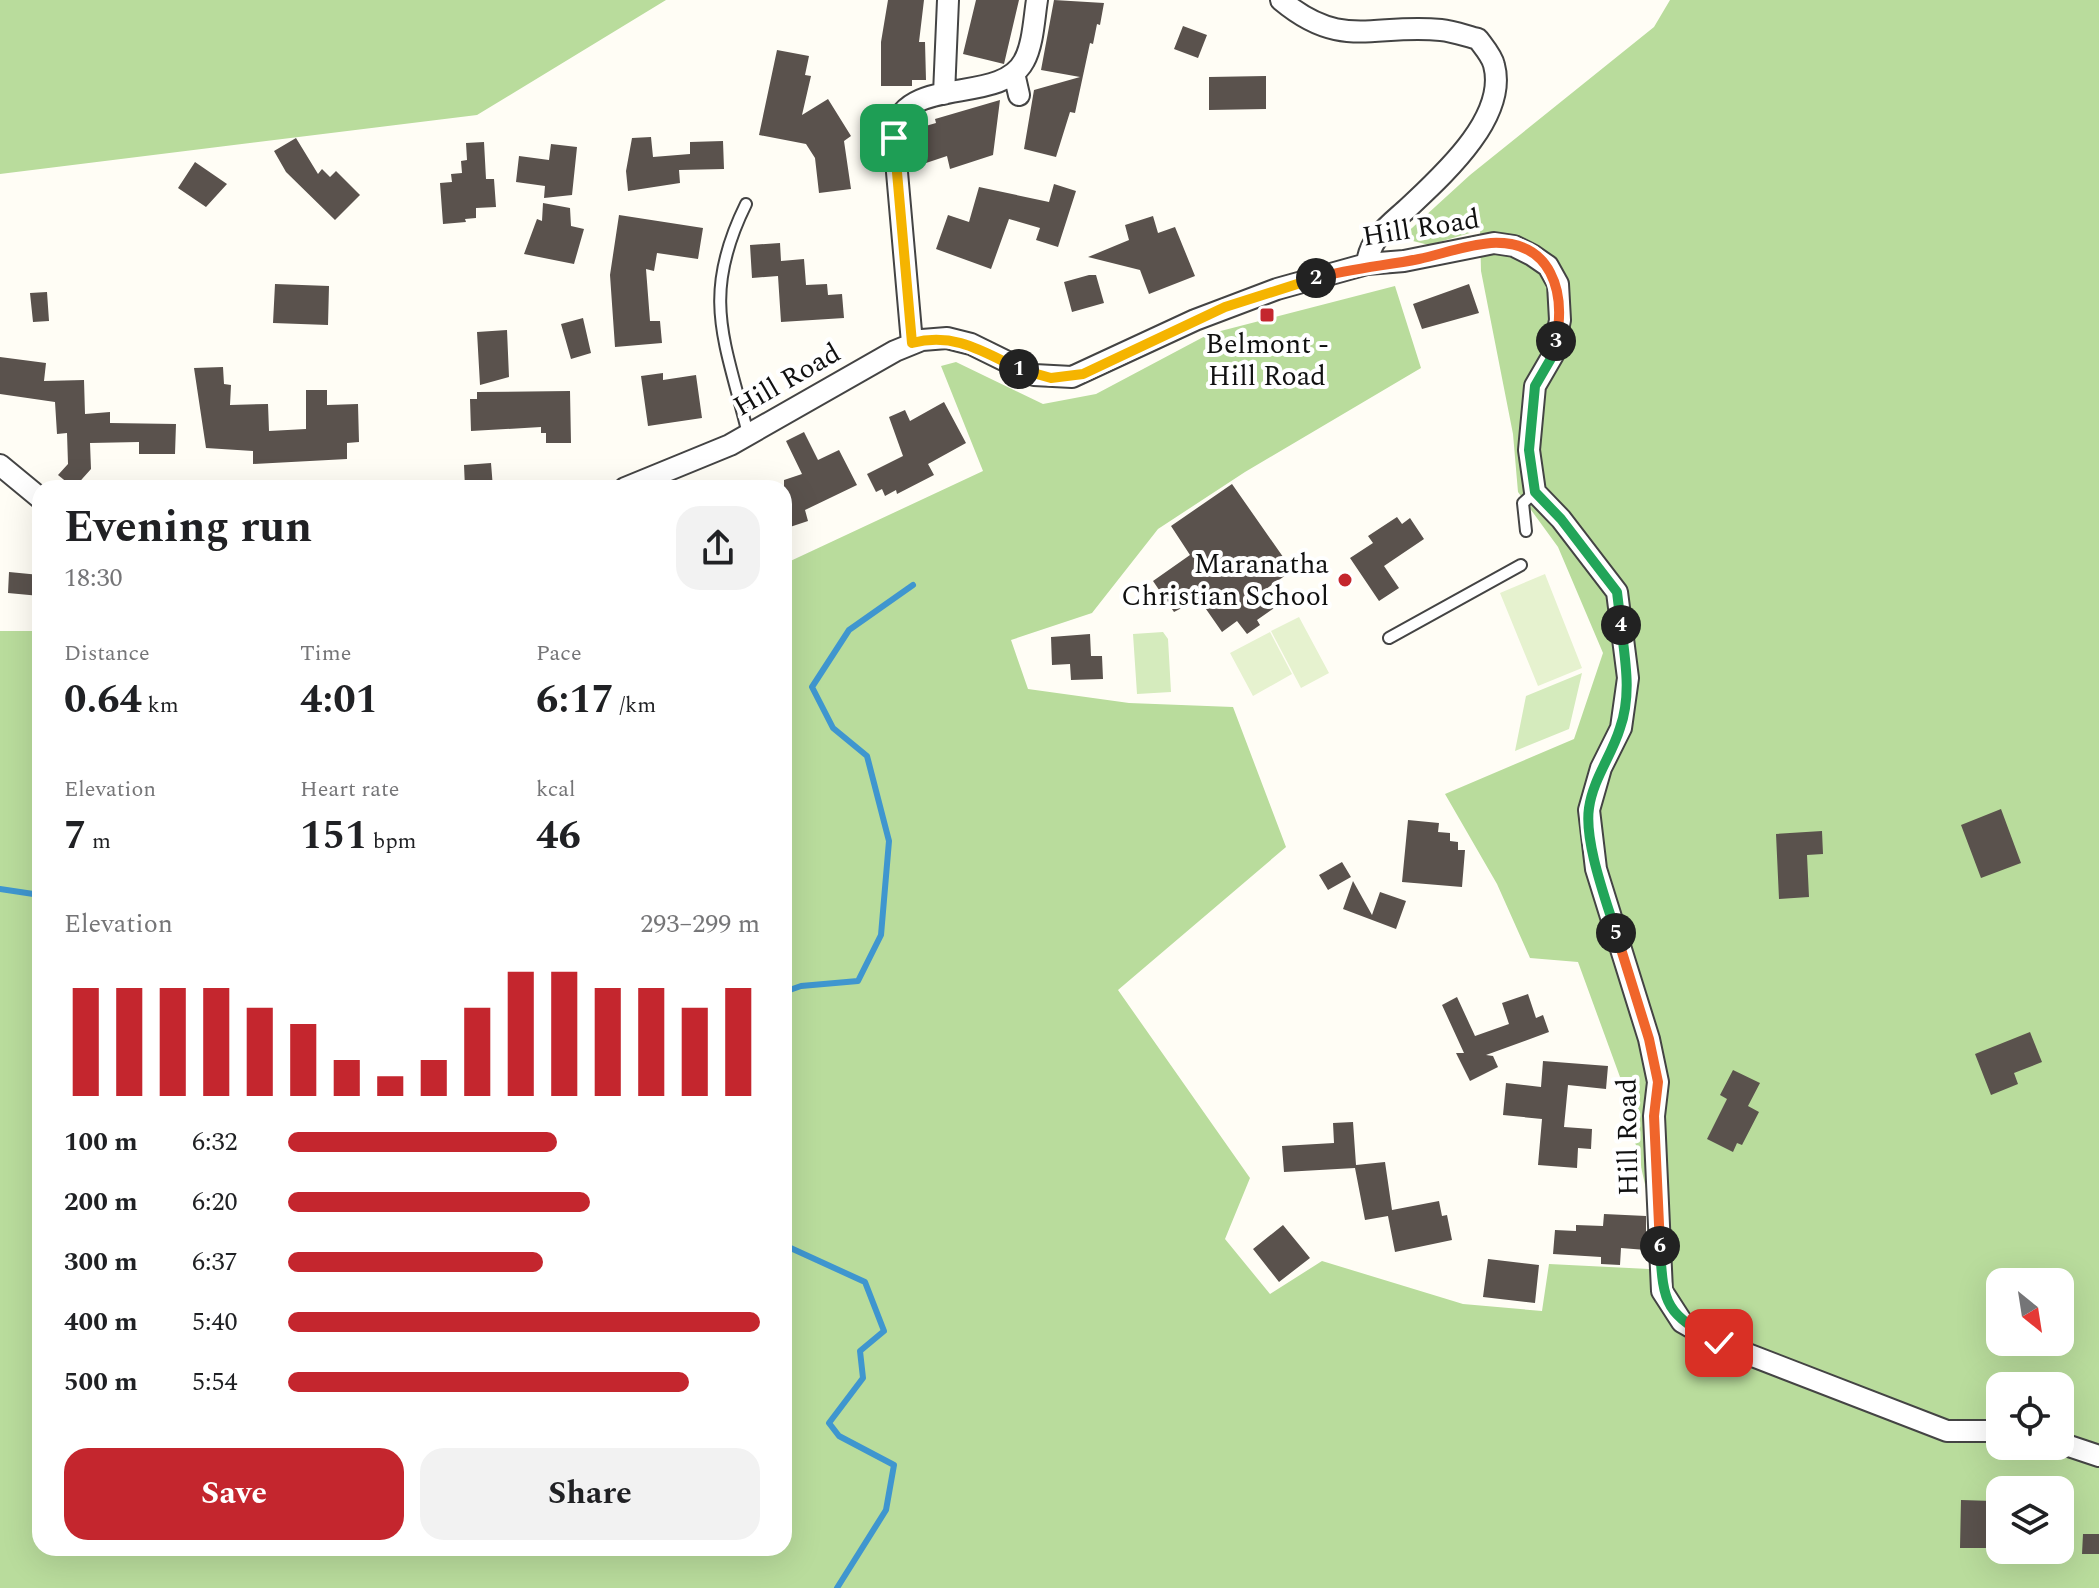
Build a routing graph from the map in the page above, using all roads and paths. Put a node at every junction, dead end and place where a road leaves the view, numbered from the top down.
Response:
1 (948, 0) edge
2 (1037, 0) edge
3 (1281, 0) edge
4 (1014, 73) junction
5 (944, 94) junction
6 (1019, 95) dead end
7 (746, 204) dead end
8 (1367, 264) junction
9 (912, 343) junction
10 (748, 434) junction
11 (0, 465) edge
12 (647, 480) edge
13 (32, 491) edge
14 (1535, 492) junction
15 (1526, 531) dead end
16 (1521, 565) dead end
17 (1389, 638) dead end
18 (1986, 1431) edge
19 (2074, 1448) edge
20 (2099, 1456) edge

1 - 5 street
2 - 4 street
3 - 8 street
4 - 5 street
4 - 6 street
5 - 9 street
7 - 10 lane
8 - 9 street, Hill Road
8 - 14 street, Hill Road
9 - 10 street, Hill Road
10 - 12 street, Hill Road
11 - 13 street
14 - 15 lane
14 - 18 street, Hill Road
16 - 17 lane
19 - 20 street

